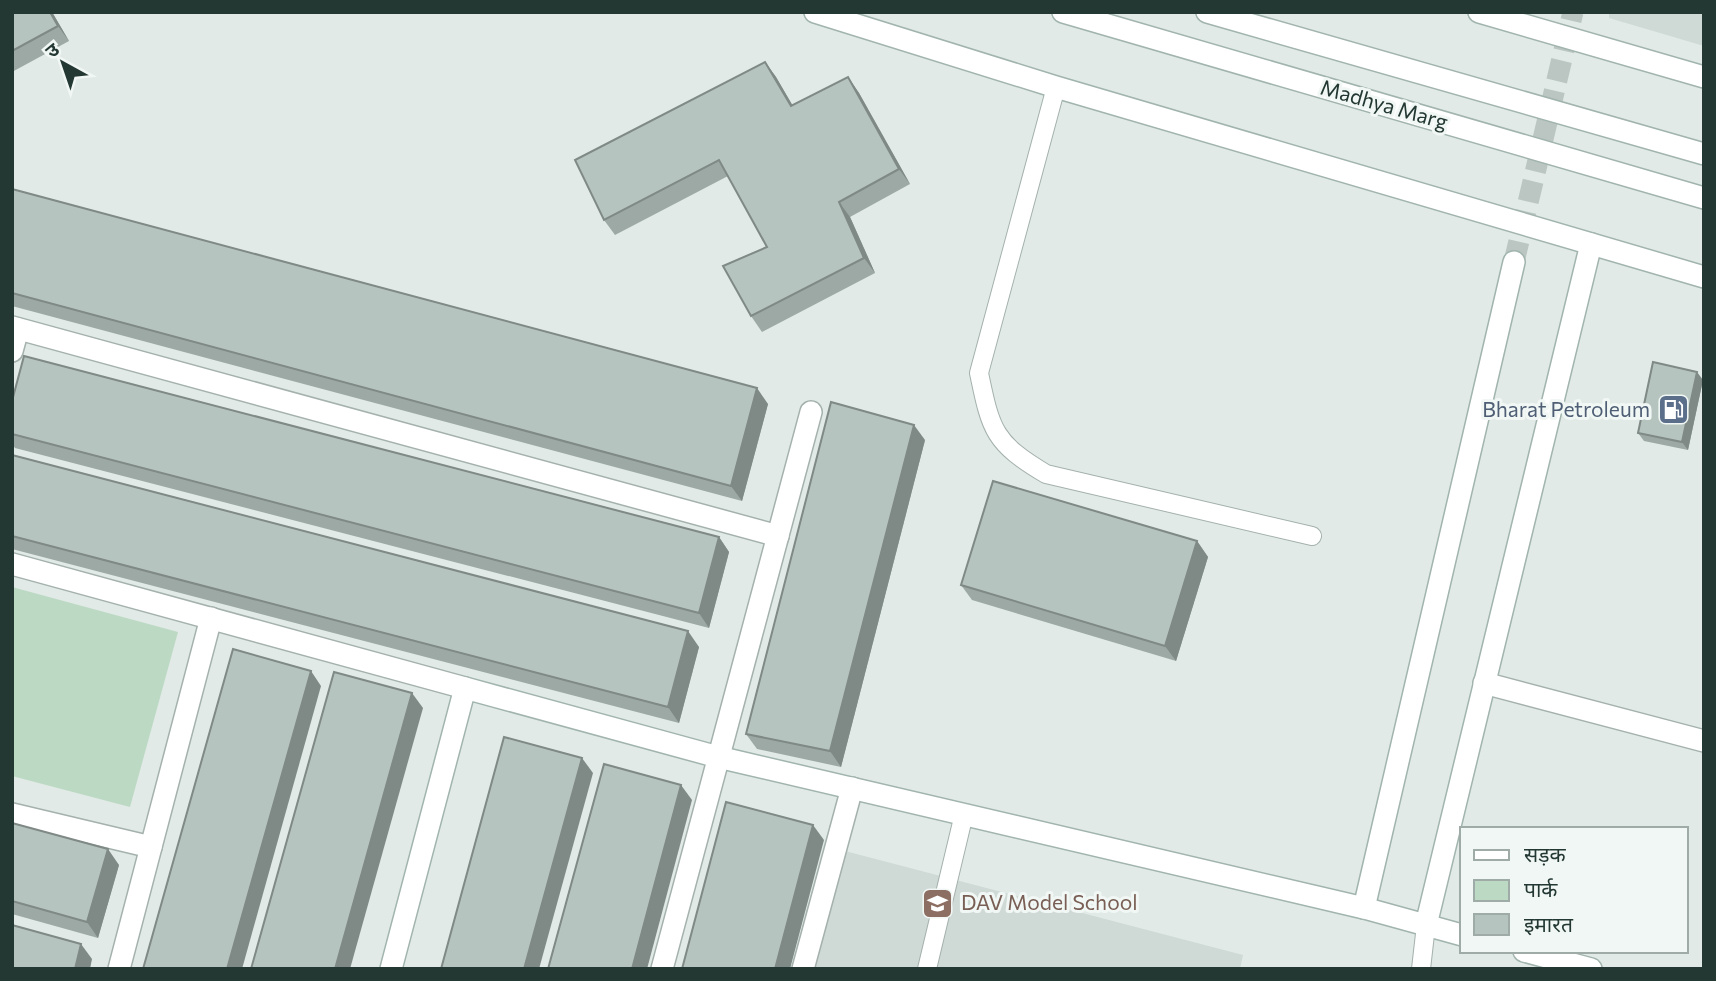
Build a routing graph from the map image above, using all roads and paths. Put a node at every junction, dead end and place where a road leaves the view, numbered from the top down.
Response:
1 (816, 12) edge
2 (1063, 12) edge
3 (1207, 12) edge
4 (1479, 12) edge
5 (1704, 77) edge
6 (1056, 87) junction
7 (1704, 154) edge
8 (1704, 198) edge
9 (1591, 244) junction
10 (1514, 262) tunnel mouth
11 (1704, 277) edge
12 (15, 328) edge
13 (12, 351) edge
14 (810, 412) dead end
15 (778, 536) junction
16 (1312, 536) dead end
17 (12, 564) edge
18 (211, 618) junction
19 (1485, 683) junction
20 (466, 688) junction
21 (1704, 741) edge
22 (719, 757) junction
23 (852, 788) junction
24 (12, 814) edge
25 (964, 814) junction
26 (151, 847) junction
27 (1364, 908) junction
28 (1426, 925) junction
29 (1460, 934) edge
30 (1531, 953) edge
31 (119, 969) edge
32 (391, 969) edge
33 (662, 969) edge
34 (803, 969) edge
35 (927, 969) edge
36 (1421, 969) edge
37 (1591, 969) edge

1 - 6 street
2 - 8 street, Madhya Marg
3 - 7 street, Madhya Marg
4 - 5 street
6 - 9 street
6 - 16 lane
9 - 11 street
9 - 19 street
10 - 27 street
12 - 13 street
12 - 15 street
14 - 15 street
15 - 22 street
17 - 18 street
18 - 20 street
18 - 26 street
19 - 21 street
19 - 28 street
20 - 22 street
20 - 32 street
22 - 23 street
22 - 33 street
23 - 25 street
23 - 34 street
24 - 26 street
25 - 27 street
25 - 35 lane
26 - 31 street
27 - 28 street
28 - 29 street
28 - 36 lane
30 - 37 street

